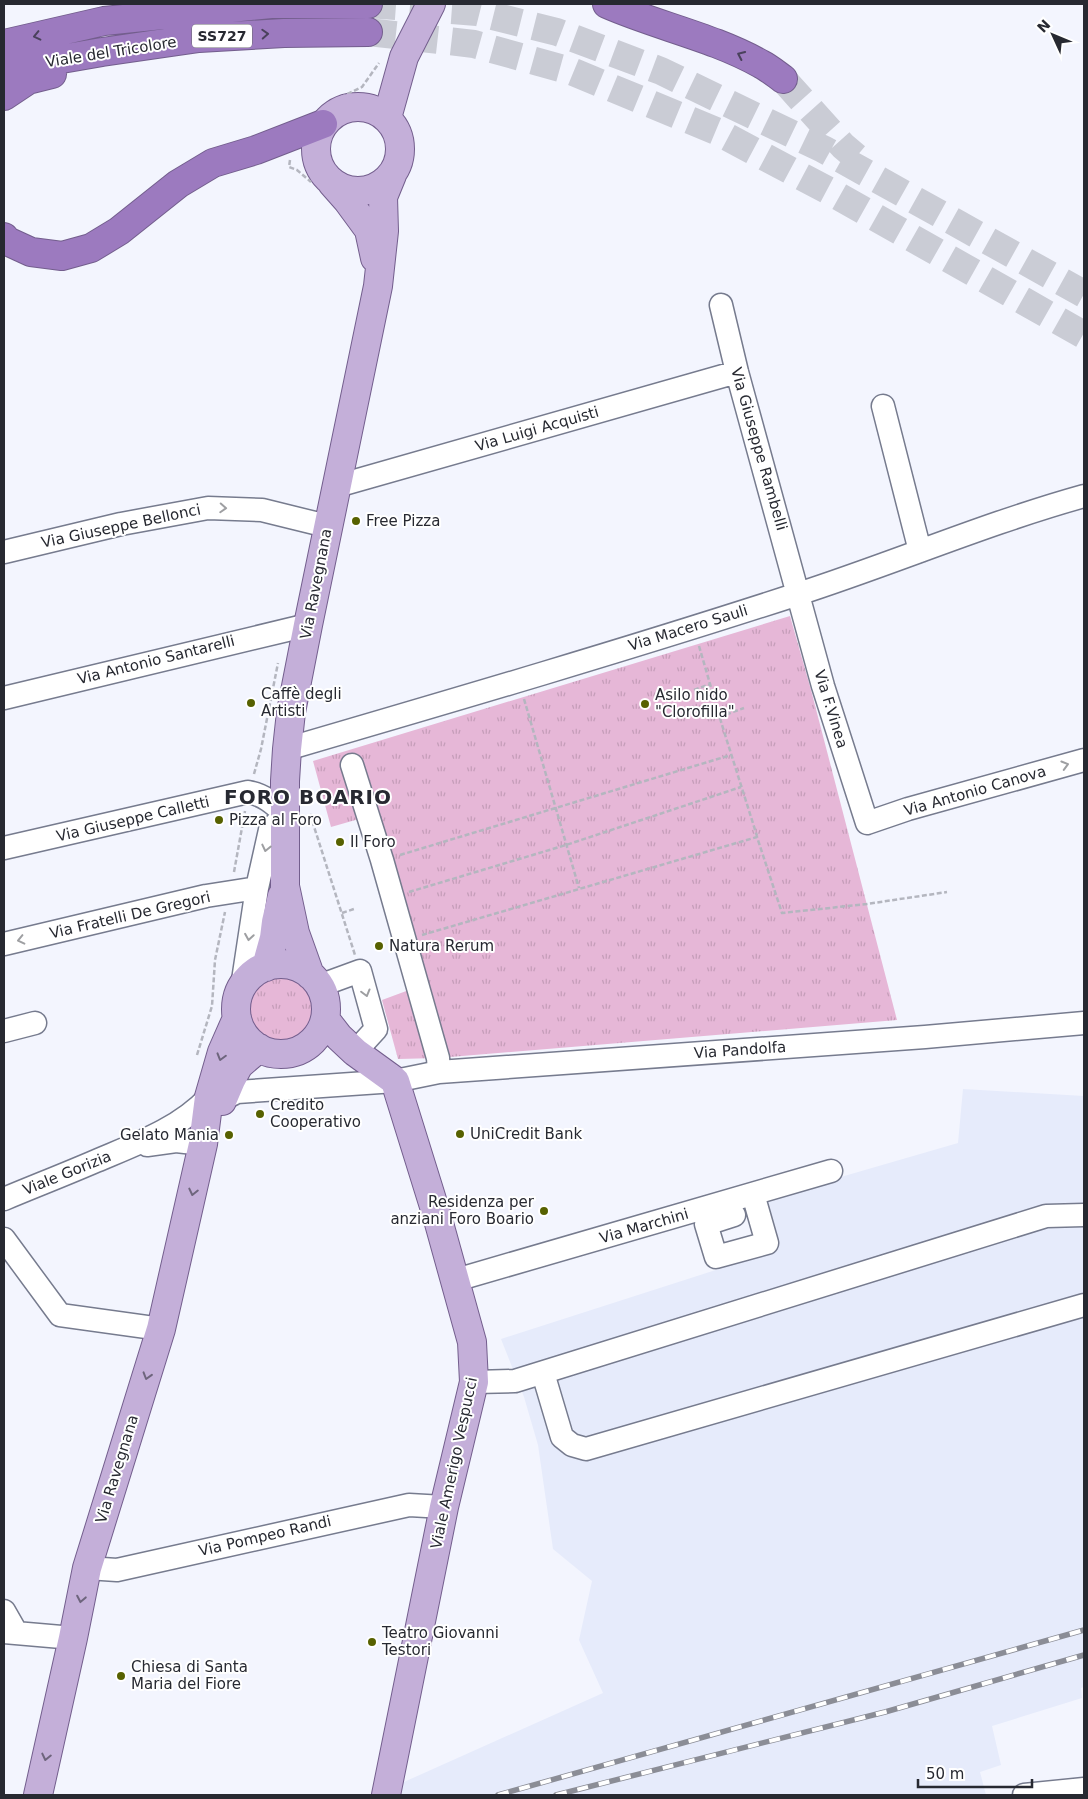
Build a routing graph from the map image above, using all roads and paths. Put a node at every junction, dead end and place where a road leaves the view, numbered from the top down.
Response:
1 (146, 4) edge
2 (368, 4) tunnel mouth
3 (431, 4) edge
4 (607, 4) edge
5 (104, 21) junction
6 (368, 32) tunnel mouth
7 (199, 38) junction
8 (4, 44) edge
9 (394, 57) junction
10 (4, 70) edge
11 (783, 79) tunnel mouth
12 (4, 96) edge
13 (359, 106) junction
14 (387, 118) junction
15 (314, 131) junction
16 (256, 150) junction
17 (392, 175) junction
18 (322, 183) junction
19 (4, 237) edge
20 (378, 286) junction
21 (721, 304) dead end
22 (736, 372) junction
23 (883, 406) dead end
24 (337, 486) junction
25 (1083, 500) edge
26 (328, 526) junction
27 (920, 551) junction
28 (4, 552) edge
29 (799, 594) junction
30 (297, 627) junction
31 (699, 644) dead end
32 (518, 681) junction
33 (710, 684) junction
34 (694, 690) dead end
35 (4, 698) edge
36 (744, 708) dead end
37 (719, 717) junction
38 (287, 749) junction
39 (731, 755) junction
40 (1084, 760) edge
41 (352, 765) dead end
42 (741, 787) junction
43 (248, 792) junction
44 (556, 808) junction
45 (298, 814) junction
46 (866, 823) joint
47 (757, 836) junction
48 (566, 845) junction
49 (4, 848) edge
50 (382, 860) junction
51 (285, 886) junction
52 (257, 888) junction
53 (579, 888) junction
54 (230, 892) junction
55 (947, 892) dead end
56 (392, 897) junction
57 (354, 909) dead end
58 (342, 913) junction
59 (404, 940) junction
60 (4, 944) edge
61 (266, 967) junction
62 (360, 970) junction
63 (315, 981) junction
64 (242, 987) junction
65 (237, 1018) junction
66 (325, 1019) junction
67 (35, 1023) dead end
68 (1084, 1023) edge
69 (4, 1032) edge
70 (259, 1048) junction
71 (354, 1052) junction
72 (196, 1062) dead end
73 (439, 1072) junction
74 (396, 1081) junction
75 (216, 1098) junction
76 (203, 1144) junction
77 (131, 1147) junction
78 (832, 1171) dead end
79 (4, 1199) edge
80 (1084, 1215) edge
81 (4, 1239) edge
82 (456, 1280) junction
83 (1084, 1305) edge
84 (161, 1329) junction
85 (543, 1373) junction
86 (474, 1382) junction
87 (444, 1507) junction
88 (87, 1568) junction
89 (4, 1611) edge
90 (10, 1632) edge
91 (73, 1638) junction
92 (1084, 1789) edge
93 (38, 1795) edge
94 (386, 1795) edge
95 (1024, 1795) edge

1 - 5 highway
2 - 5 highway, Viale del Tricolore / SS727
3 - 9 main road
11 -> 4 highway
5 -> 8 highway, Viale del Tricolore / SS727
7 -> 6 highway, Viale del Tricolore / SS727
7 - 10 highway, Viale del Tricolore / SS727
7 - 12 highway
9 - 13 main road
9 - 14 main road
9 - 15 path
13 - 14 main road
13 - 15 main road
14 - 17 main road
15 - 16 highway
15 - 16 highway
15 - 18 main road
15 - 18 path
16 - 19 highway
17 - 18 main road
17 - 20 main road, Via Ravegnana
18 - 20 main road, Via Ravegnana
20 - 24 main road, Via Ravegnana
21 - 22 street, Via Giuseppe Rambelli
22 - 24 street, Via Luigi Acquisti
22 - 29 street, Via Giuseppe Rambelli
23 - 27 street
24 - 26 main road, Via Ravegnana
25 - 27 street, Via Macero Sauli
28 -> 26 street, Via Giuseppe Bellonci
26 - 30 main road, Via Ravegnana
27 - 29 street, Via Macero Sauli
29 - 32 street, Via Macero Sauli
29 - 46 street, Via F.Vinea
30 - 35 street, Via Antonio Santarelli
30 - 38 main road, Via Ravegnana
30 - 43 path
31 - 33 path
32 - 38 street, Via Macero Sauli
32 - 44 path
33 - 34 path
33 - 37 path
36 - 37 path
37 - 39 path
38 - 45 main road, Via Ravegnana
39 - 42 path
39 - 44 path
46 -> 40 street, Via Antonio Canova
41 - 50 street
42 - 47 path
42 - 48 path
43 - 45 street
43 - 49 street, Via Giuseppe Calletti
43 - 54 path
44 - 48 path
44 - 50 path
45 - 51 main road, Via Ravegnana
45 -> 52 street
45 - 58 path
47 - 53 path
47 - 55 path
48 - 53 path
48 - 56 path
50 - 56 street
51 - 61 main road, Via Ravegnana
51 - 63 main road, Via Ravegnana
52 - 54 street, Via Fratelli De Gregori
52 -> 64 street
53 - 59 path
54 -> 60 street, Via Fratelli De Gregori
54 - 72 path
56 - 59 street
57 - 58 path
58 - 62 path
59 - 73 street
61 - 63 main road
61 - 64 main road
62 - 63 street
62 -> 71 street
63 - 66 main road
64 - 65 main road
65 - 70 main road
65 -> 75 main road, Via Ravegnana
66 - 70 main road
66 - 71 main road
67 - 69 street
68 - 73 street, Via Pandolfa
70 - 75 main road, Via Ravegnana
71 - 74 main road
73 - 74 street, Via Pandolfa
74 - 75 street, Via Pandolfa
74 - 82 main road, Viale Amerigo Vespucci
75 - 76 main road, Via Ravegnana
75 - 77 street, Viale Gorizia
76 - 77 street, Viale Gorizia
76 -> 84 main road, Via Ravegnana
77 - 79 street, Viale Gorizia
78 - 82 street, Via Marchini
80 - 85 street
81 - 84 street
82 - 86 main road, Viale Amerigo Vespucci
83 - 85 street
84 -> 88 main road, Via Ravegnana
85 - 86 street
86 - 87 main road, Viale Amerigo Vespucci
87 - 88 street, Via Pompeo Randi
87 - 94 main road, Viale Amerigo Vespucci
88 -> 91 main road, Via Ravegnana
89 - 90 street
90 - 91 street
91 -> 93 main road, Via Ravegnana
92 - 95 street

